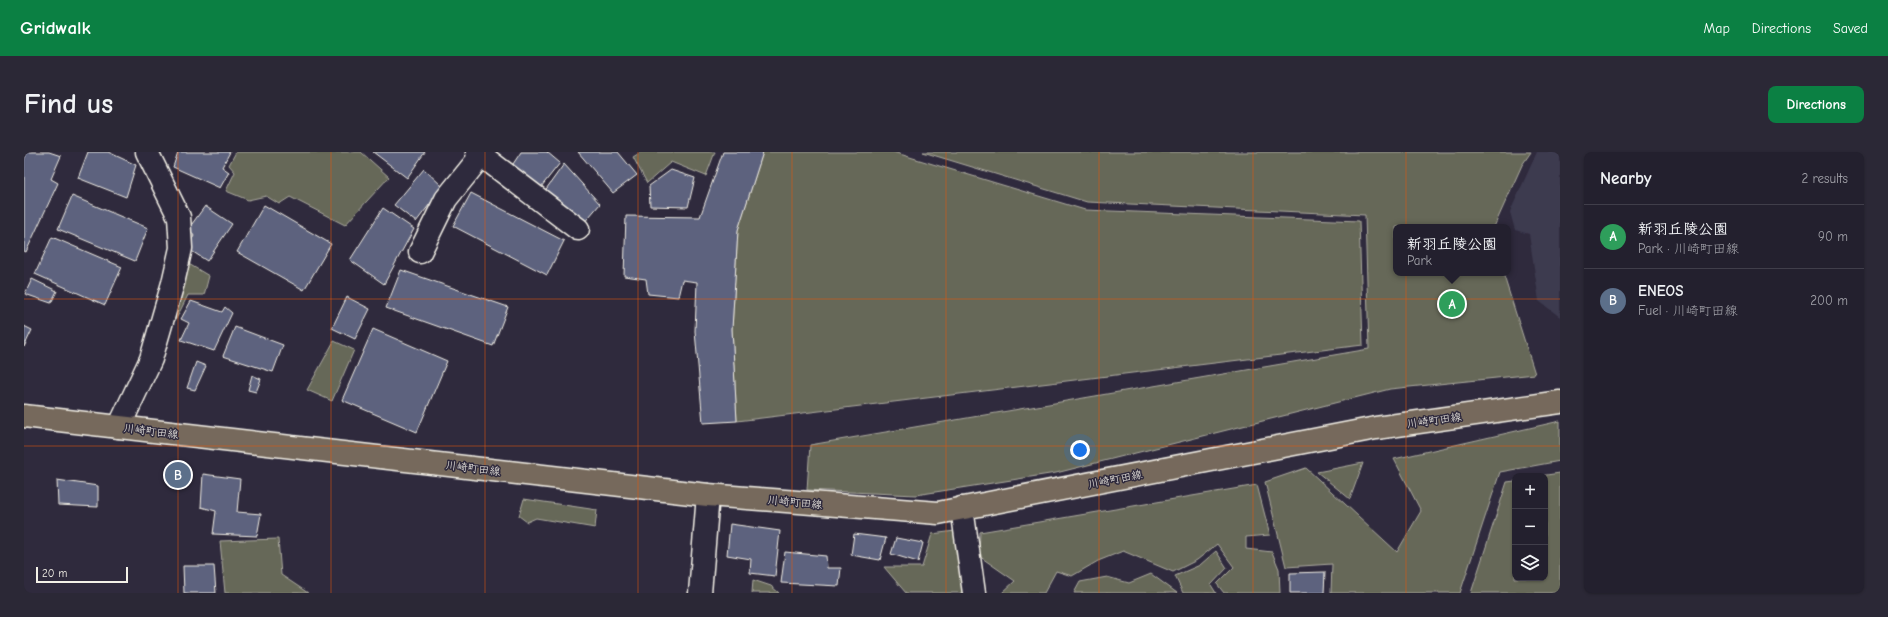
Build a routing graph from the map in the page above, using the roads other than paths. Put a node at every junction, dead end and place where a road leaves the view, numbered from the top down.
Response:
1 (147, 152) edge
2 (481, 153) edge
3 (578, 229) dead end
4 (420, 252) dead end
5 (1560, 402) edge
6 (24, 416) edge
7 (119, 427) junction
8 (708, 495) junction
9 (962, 508) junction
10 (700, 593) edge
11 (974, 593) edge

1 - 7 lane
2 - 3 lane
2 - 4 lane
5 - 9 main road, 川崎町田線
6 - 7 main road, 川崎町田線
7 - 8 main road, 川崎町田線
8 - 9 main road, 川崎町田線
8 - 10 lane
9 - 11 lane

